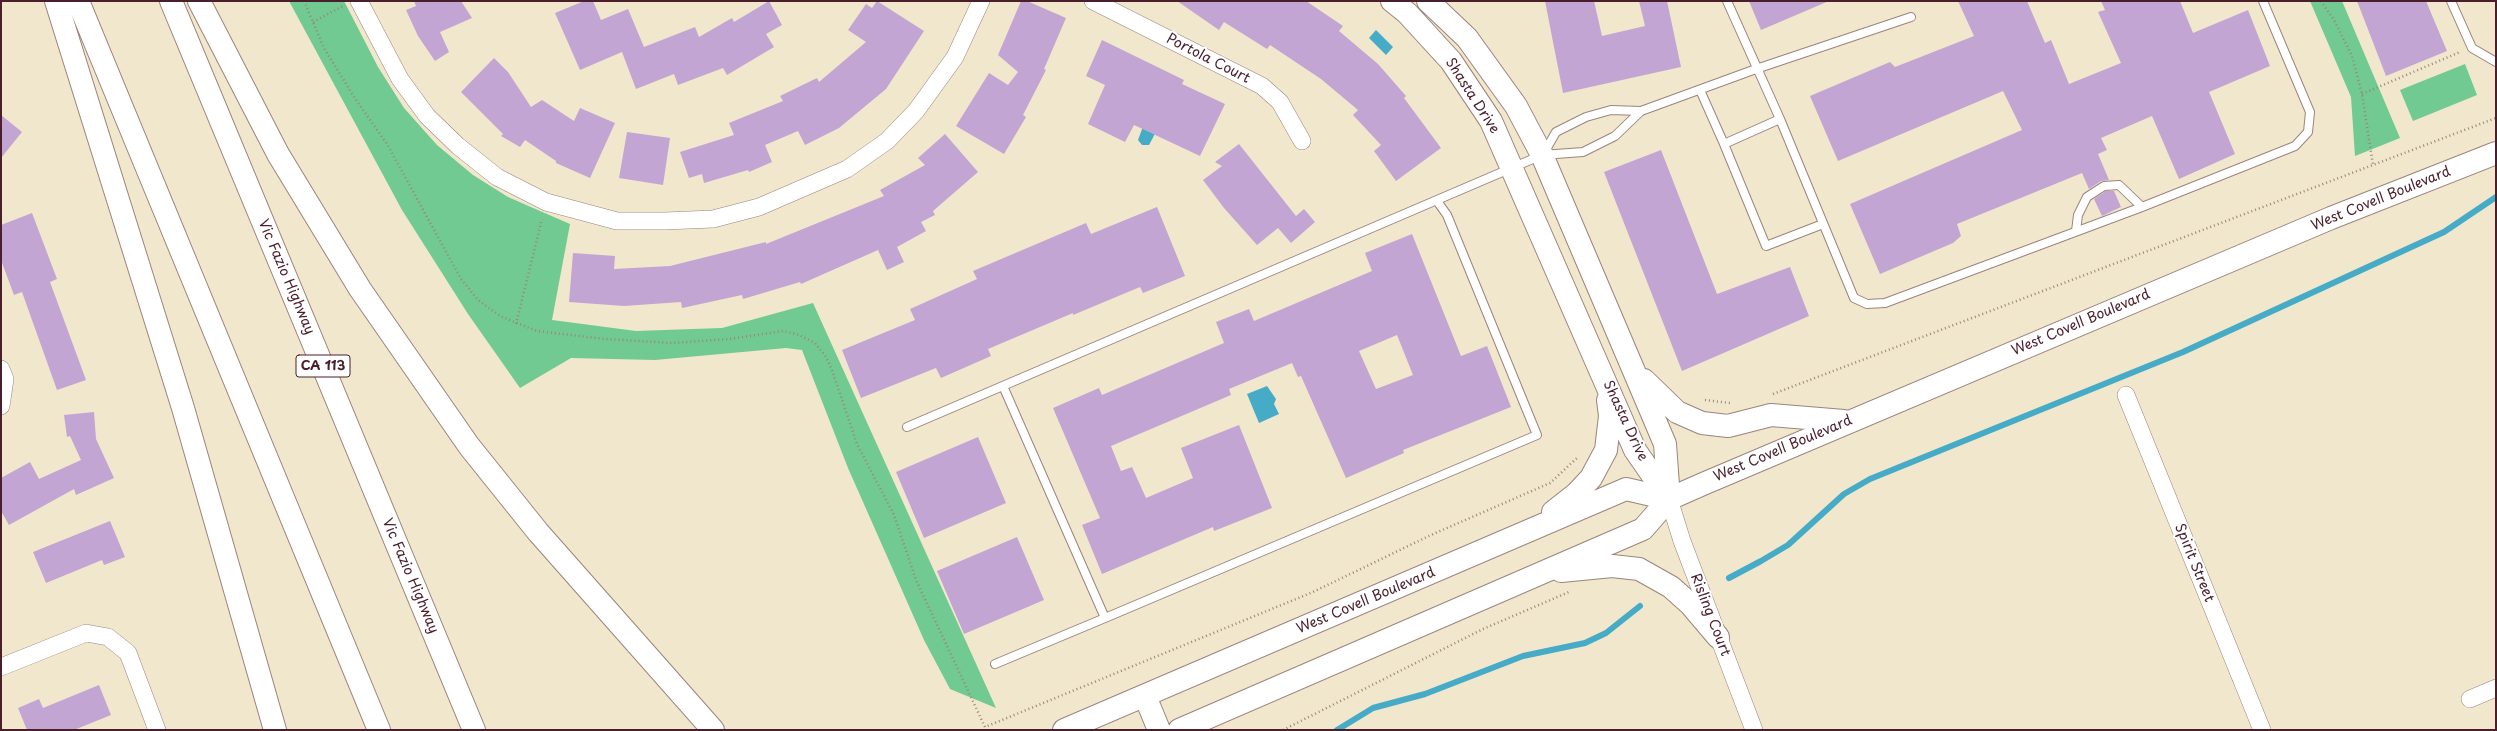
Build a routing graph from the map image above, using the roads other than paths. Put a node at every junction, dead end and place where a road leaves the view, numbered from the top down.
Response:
1 (56, 1) edge
2 (78, 1) edge
3 (171, 1) edge
4 (199, 1) edge
5 (981, 1) edge
6 (1093, 1) edge
7 (1392, 1) edge
8 (1428, 1) edge
9 (1727, 1) edge
10 (2263, 1) edge
11 (2451, 1) edge
12 (353, 3) edge
13 (1911, 17) dead end
14 (2496, 62) edge
15 (1756, 69) junction
16 (1700, 90) junction
17 (1642, 111) junction
18 (1780, 118) junction
19 (1302, 141) dead end
20 (1724, 144) junction
21 (2496, 153) edge
22 (1542, 155) junction
23 (1513, 167) junction
24 (1437, 201) junction
25 (2142, 207) junction
26 (1823, 224) junction
27 (2076, 231) junction
28 (1, 369) edge
29 (1636, 372) junction
30 (1604, 379) junction
31 (1003, 386) junction
32 (2126, 395) dead end
33 (1, 406) edge
34 (1848, 421) junction
35 (907, 427) dead end
36 (1669, 499) junction
37 (1533, 528) junction
38 (1546, 572) junction
39 (1105, 618) junction
40 (1718, 637) junction
41 (995, 664) dead end
42 (1, 667) edge
43 (2496, 688) edge
44 (1145, 696) junction
45 (2470, 698) dead end
46 (157, 730) edge
47 (276, 730) edge
48 (379, 730) edge
49 (474, 730) edge
50 (713, 730) edge
51 (1064, 730) edge
52 (1159, 730) edge
53 (1179, 730) edge
54 (1754, 730) edge
55 (2262, 730) edge

1 - 47 main road
2 - 48 main road
3 - 49 main road, Vic Fazio Highway / CA 113
4 - 50 main road
5 - 12 street
6 - 19 street, Portola Court
7 - 23 main road, Shasta Drive
8 - 22 main road, Shasta Drive
9 - 15 lane
10 - 25 lane
11 - 14 lane
13 - 15 lane
15 - 16 lane
15 - 18 lane
16 - 17 lane
16 - 20 lane
17 - 22 lane
17 - 22 lane
18 - 20 lane
18 - 26 lane
20 - 26 lane
21 - 34 main road, West Covell Boulevard
22 - 23 lane
22 - 29 main road, Shasta Drive
23 - 24 lane
23 - 30 main road, Shasta Drive
24 - 31 lane
24 - 39 lane
25 - 27 lane
25 - 27 lane
26 - 27 lane
28 - 33 street
29 - 34 main road
29 - 36 main road, Shasta Drive
30 - 36 main road, Shasta Drive
30 - 37 main road
31 - 35 lane
31 - 39 lane
32 - 55 street, Spirit Street
34 - 36 main road, West Covell Boulevard
36 - 37 main road, West Covell Boulevard
36 - 38 main road, West Covell Boulevard
36 - 40 street, Risling Court
37 - 44 main road, West Covell Boulevard
38 - 40 main road
38 - 53 main road, West Covell Boulevard
39 - 41 lane
40 - 54 street, Risling Court
42 - 46 street
43 - 45 street
44 - 51 main road, West Covell Boulevard
44 - 52 main road

